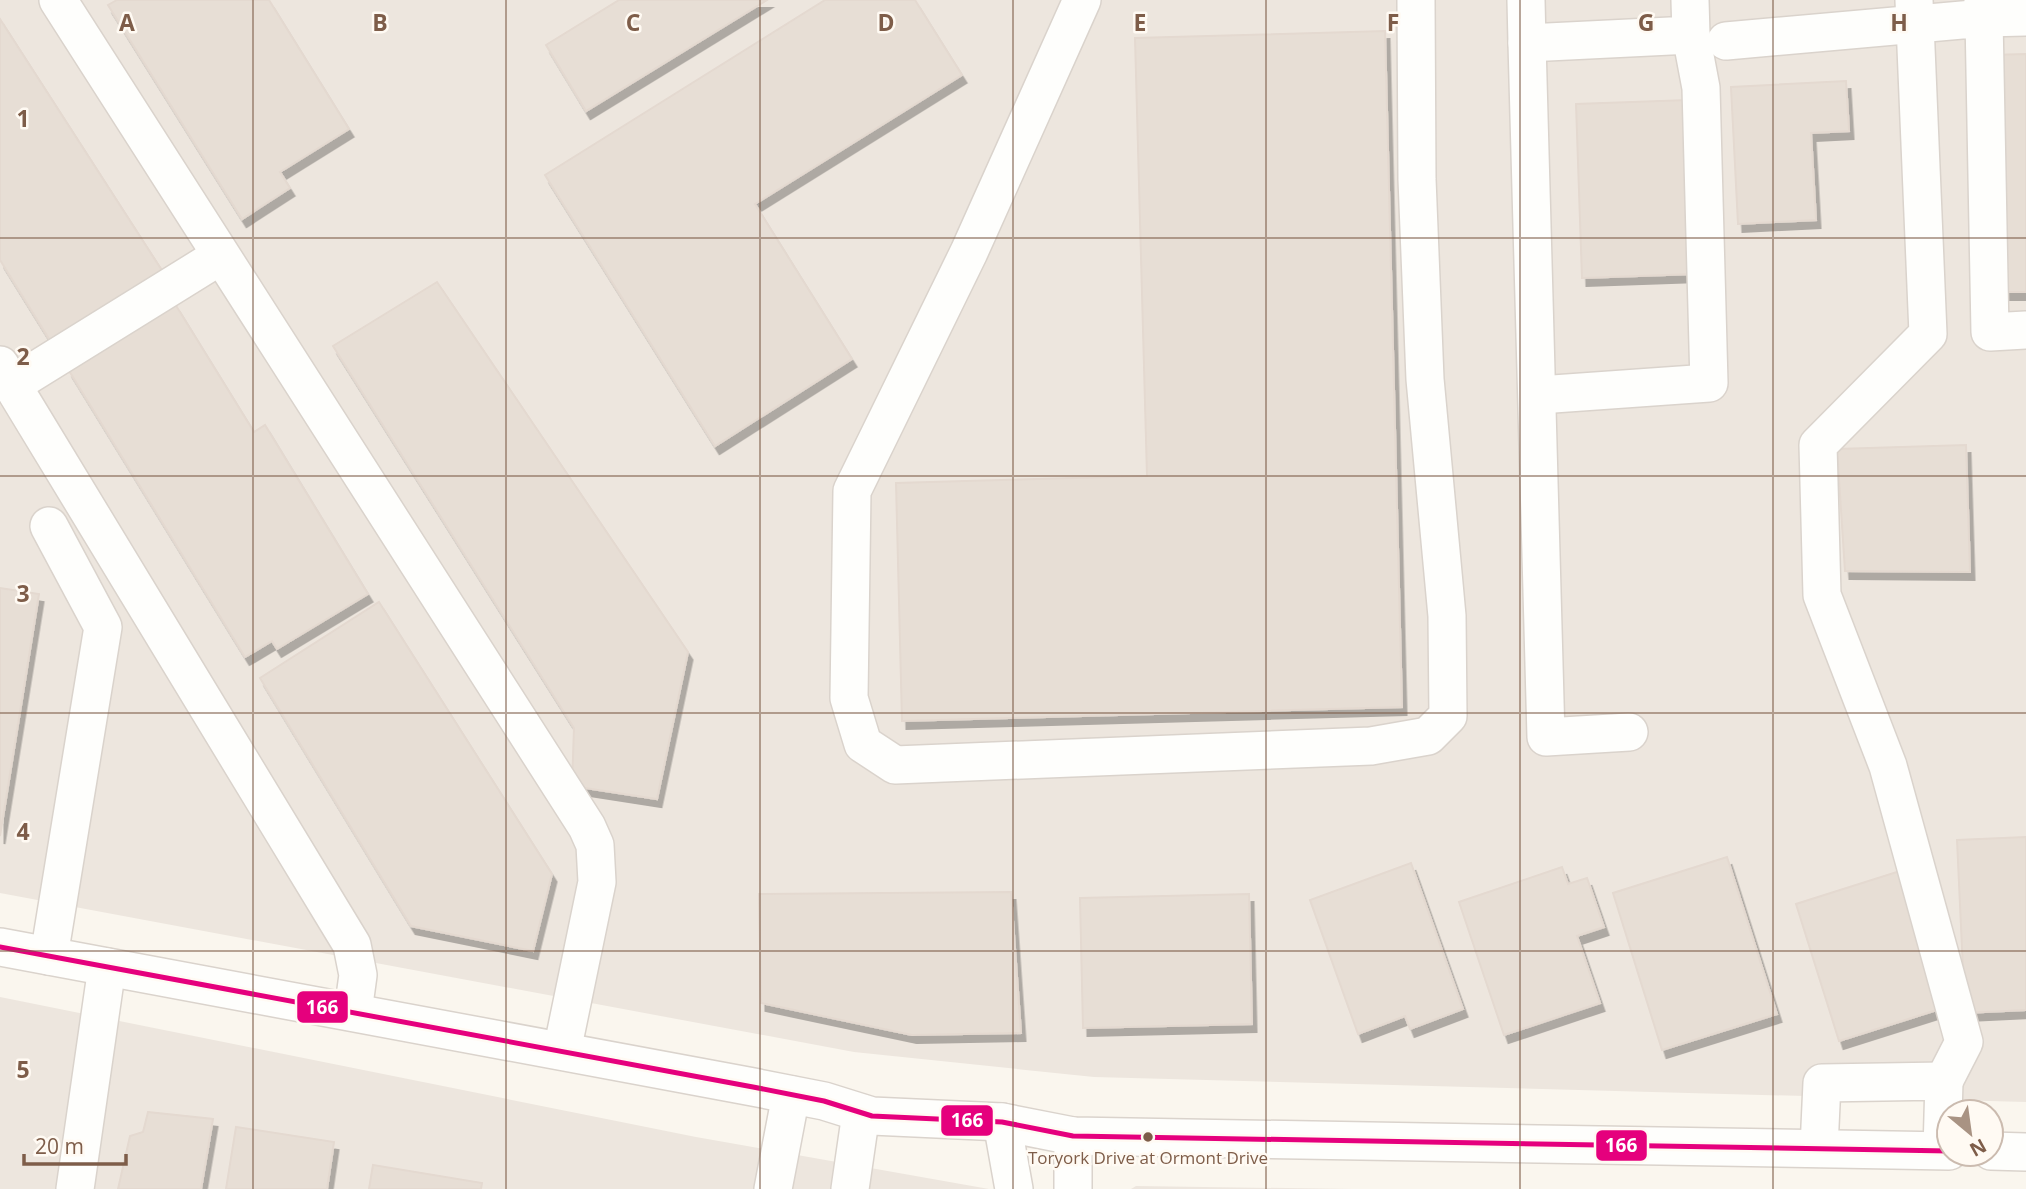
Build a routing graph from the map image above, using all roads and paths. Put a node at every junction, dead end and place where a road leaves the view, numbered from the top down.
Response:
1 (58, 0) edge
2 (1082, 0) edge
3 (1416, 0) edge
4 (1526, 0) edge
5 (1983, 9) edge
6 (1914, 12) edge
7 (2026, 17) edge
8 (1690, 18) edge
9 (1726, 41) dead end
10 (1528, 43) junction
11 (220, 256) junction
12 (2026, 330) edge
13 (6, 375) edge
14 (1539, 395) junction
15 (48, 526) dead end
16 (1629, 732) dead end
17 (0, 947) edge
18 (49, 956) junction
19 (107, 967) junction
20 (353, 1012) junction
21 (562, 1051) junction
22 (1944, 1081) junction
23 (792, 1095) junction
24 (1944, 1098) edge
25 (862, 1113) junction
26 (1002, 1122) junction
27 (1073, 1136) junction
28 (1819, 1148) junction
29 (1935, 1151) edge
30 (2005, 1151) edge
31 (2026, 1152) edge
32 (75, 1189) edge
33 (773, 1189) edge
34 (850, 1189) edge
35 (1014, 1189) edge
36 (1073, 1189) edge

1 - 11 street
2 - 3 street
4 - 10 street
5 - 6 street
5 - 7 street
5 - 12 street
6 - 9 street
6 - 22 street
8 - 10 street
8 - 14 street
10 - 14 street
11 - 13 street
11 - 21 street
13 - 20 street
14 - 16 street
15 - 18 street
17 - 18 street
18 - 19 street
19 - 20 street
19 - 32 street
20 - 21 street
21 - 23 street
22 - 24 street
22 - 28 street
23 - 25 street
23 - 33 street
25 - 26 street
25 - 34 street
26 - 27 street
26 - 35 street
27 - 28 street
27 - 36 street
28 - 29 street
30 - 31 street

